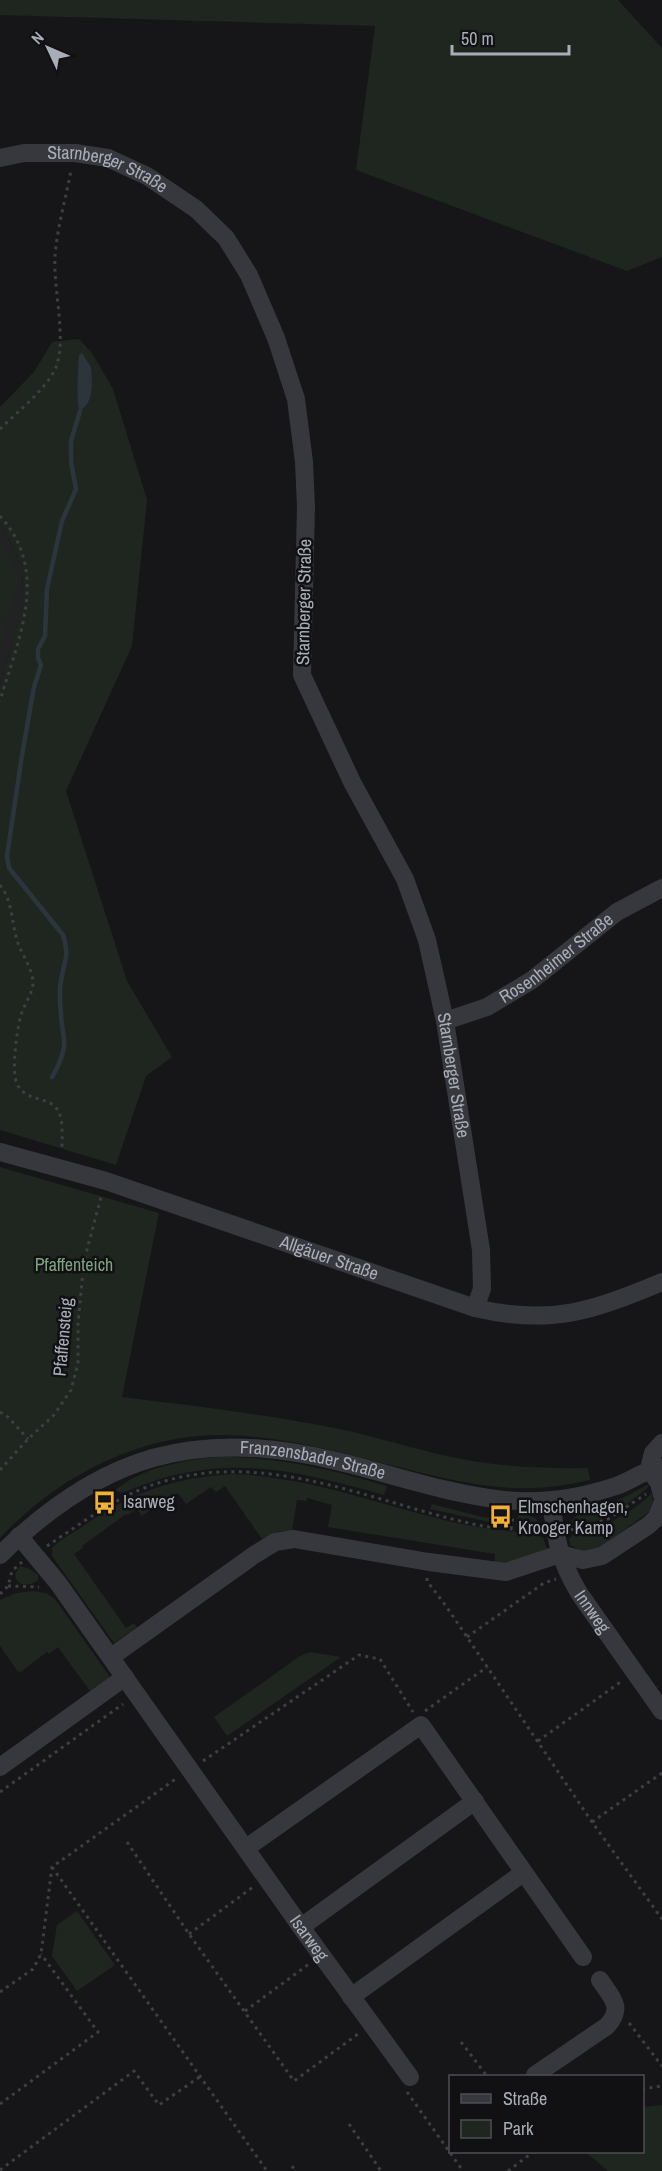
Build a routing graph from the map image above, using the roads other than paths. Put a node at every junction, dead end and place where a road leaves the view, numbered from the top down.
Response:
1 (0, 158) edge
2 (662, 888) edge
3 (445, 1021) junction
4 (0, 1152) edge
5 (662, 1282) edge
6 (475, 1308) junction
7 (662, 1443) edge
8 (658, 1479) edge
9 (551, 1501) junction
10 (662, 1504) edge
11 (19, 1536) junction
12 (560, 1554) junction
13 (2, 1564) edge
14 (111, 1657) junction
15 (125, 1677) junction
16 (662, 1711) edge
17 (0, 1767) edge
18 (475, 1801) junction
19 (246, 1848) junction
20 (524, 1873) junction
21 (301, 1927) junction
22 (583, 1958) dead end
23 (600, 1980) dead end
24 (351, 1997) junction
25 (535, 2075) dead end
26 (406, 2082) road end

1 - 3 street, Starnberger Straße
2 - 3 street, Rosenheimer Straße
3 - 6 street, Starnberger Straße
4 - 6 street, Allgäuer Straße
5 - 6 street, Allgäuer Straße
7 - 8 street
8 - 9 street, Franzensbader Straße
9 - 11 street, Franzensbader Straße
9 - 12 street, Innweg
10 - 12 street
11 - 13 street, Franzensbader Straße
11 - 14 street, Isarweg
12 - 14 street
12 - 16 street, Innweg
14 - 15 street, Isarweg
15 - 17 street
15 - 19 street, Isarweg
18 - 19 street
18 - 20 street
18 - 21 street
19 - 21 street, Isarweg
20 - 22 street
20 - 24 street
21 - 24 street, Isarweg
23 - 25 street
24 - 26 street, Isarweg

